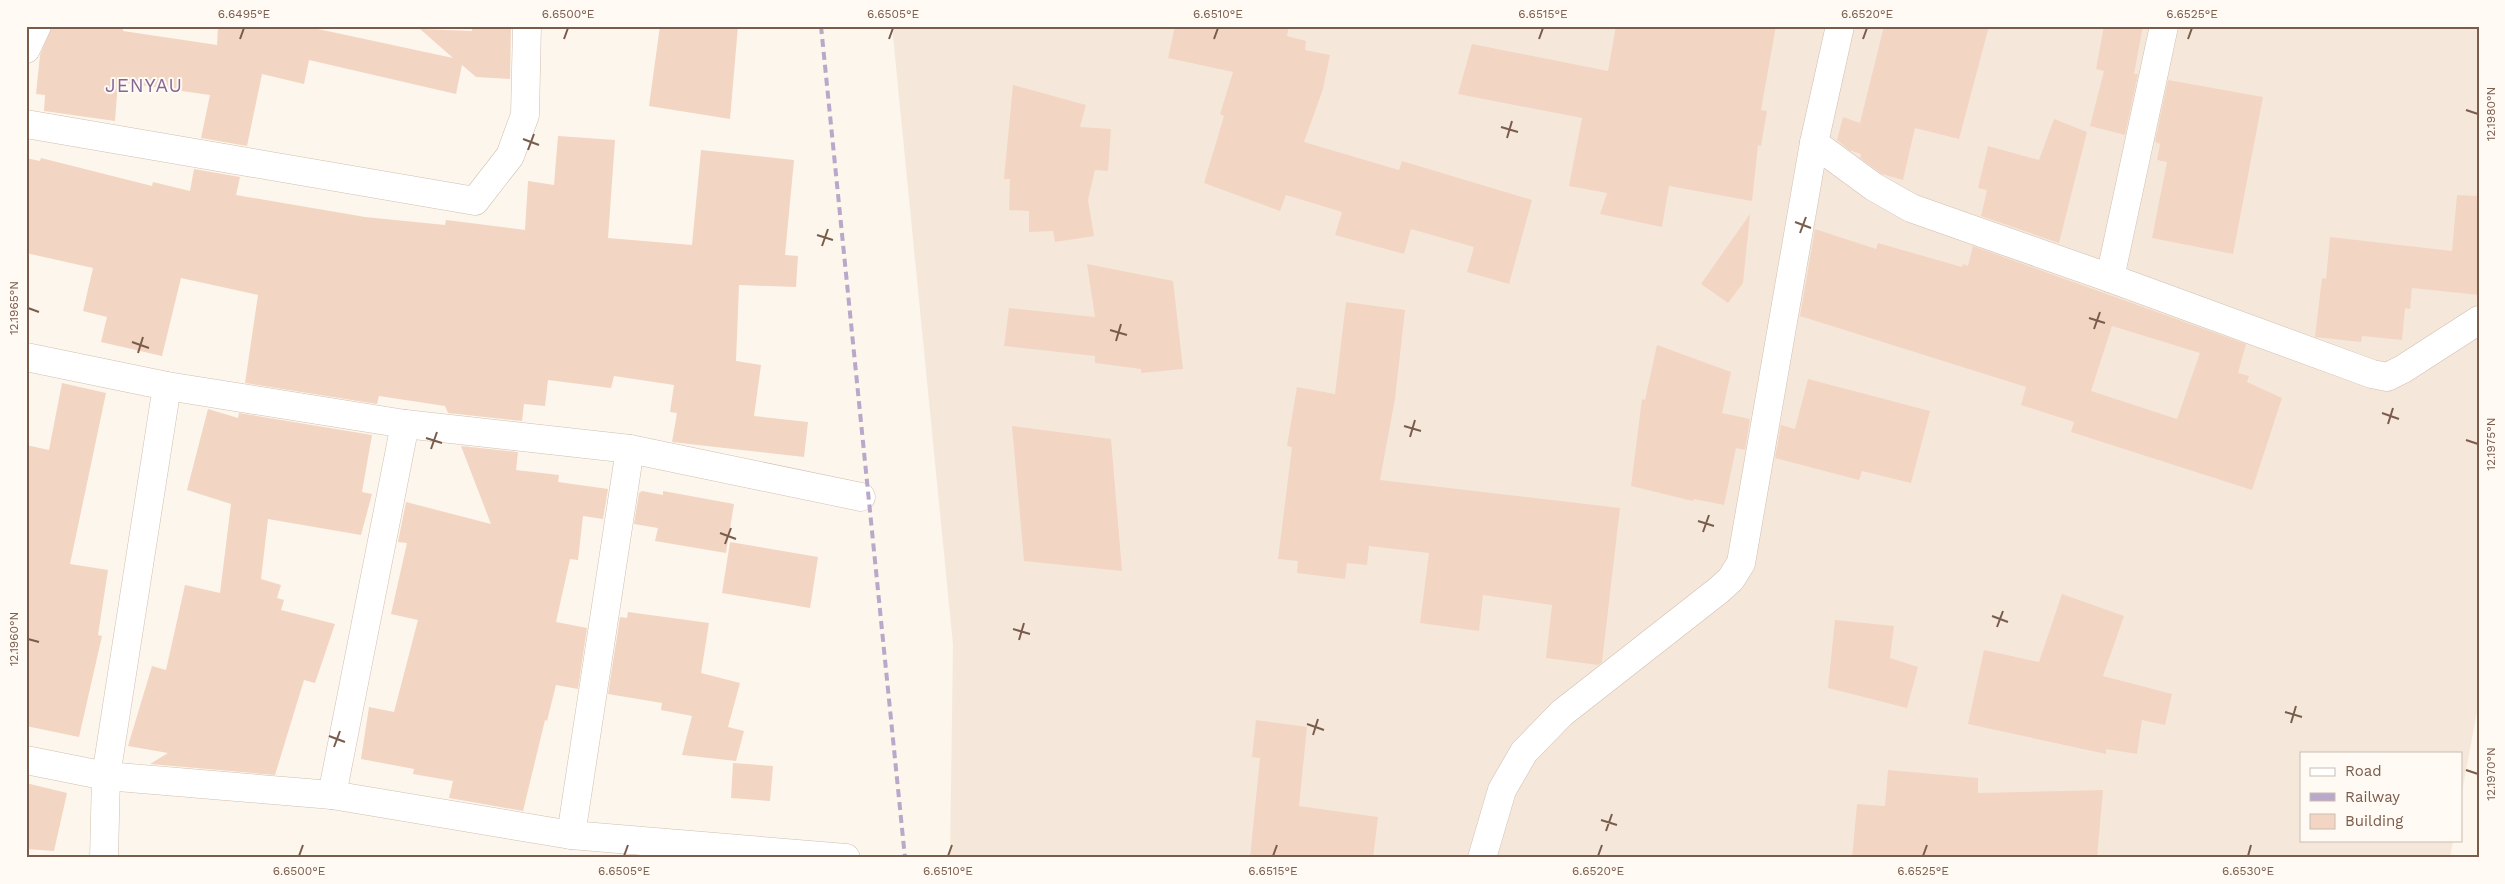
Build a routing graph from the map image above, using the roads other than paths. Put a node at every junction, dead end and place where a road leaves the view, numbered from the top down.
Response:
1 (37, 26) edge
2 (527, 26) edge
3 (1840, 26) edge
4 (2164, 26) edge
5 (26, 49) edge
6 (26, 124) edge
7 (1814, 143) junction
8 (2110, 278) junction
9 (2479, 320) edge
10 (26, 357) edge
11 (168, 386) junction
12 (404, 424) junction
13 (630, 448) junction
14 (861, 497) dead end
15 (26, 760) edge
16 (106, 776) junction
17 (332, 796) junction
18 (571, 835) junction
19 (104, 858) edge
20 (846, 858) edge
21 (1482, 858) edge

1 - 5 street
2 - 6 street
3 - 7 street
4 - 8 street
7 - 8 street
7 - 21 street
8 - 9 street
10 - 11 street
11 - 12 street
11 - 16 street
12 - 13 street
12 - 17 street
13 - 14 street
13 - 18 street
15 - 16 street
16 - 17 street
16 - 19 street
17 - 18 street
18 - 20 street

